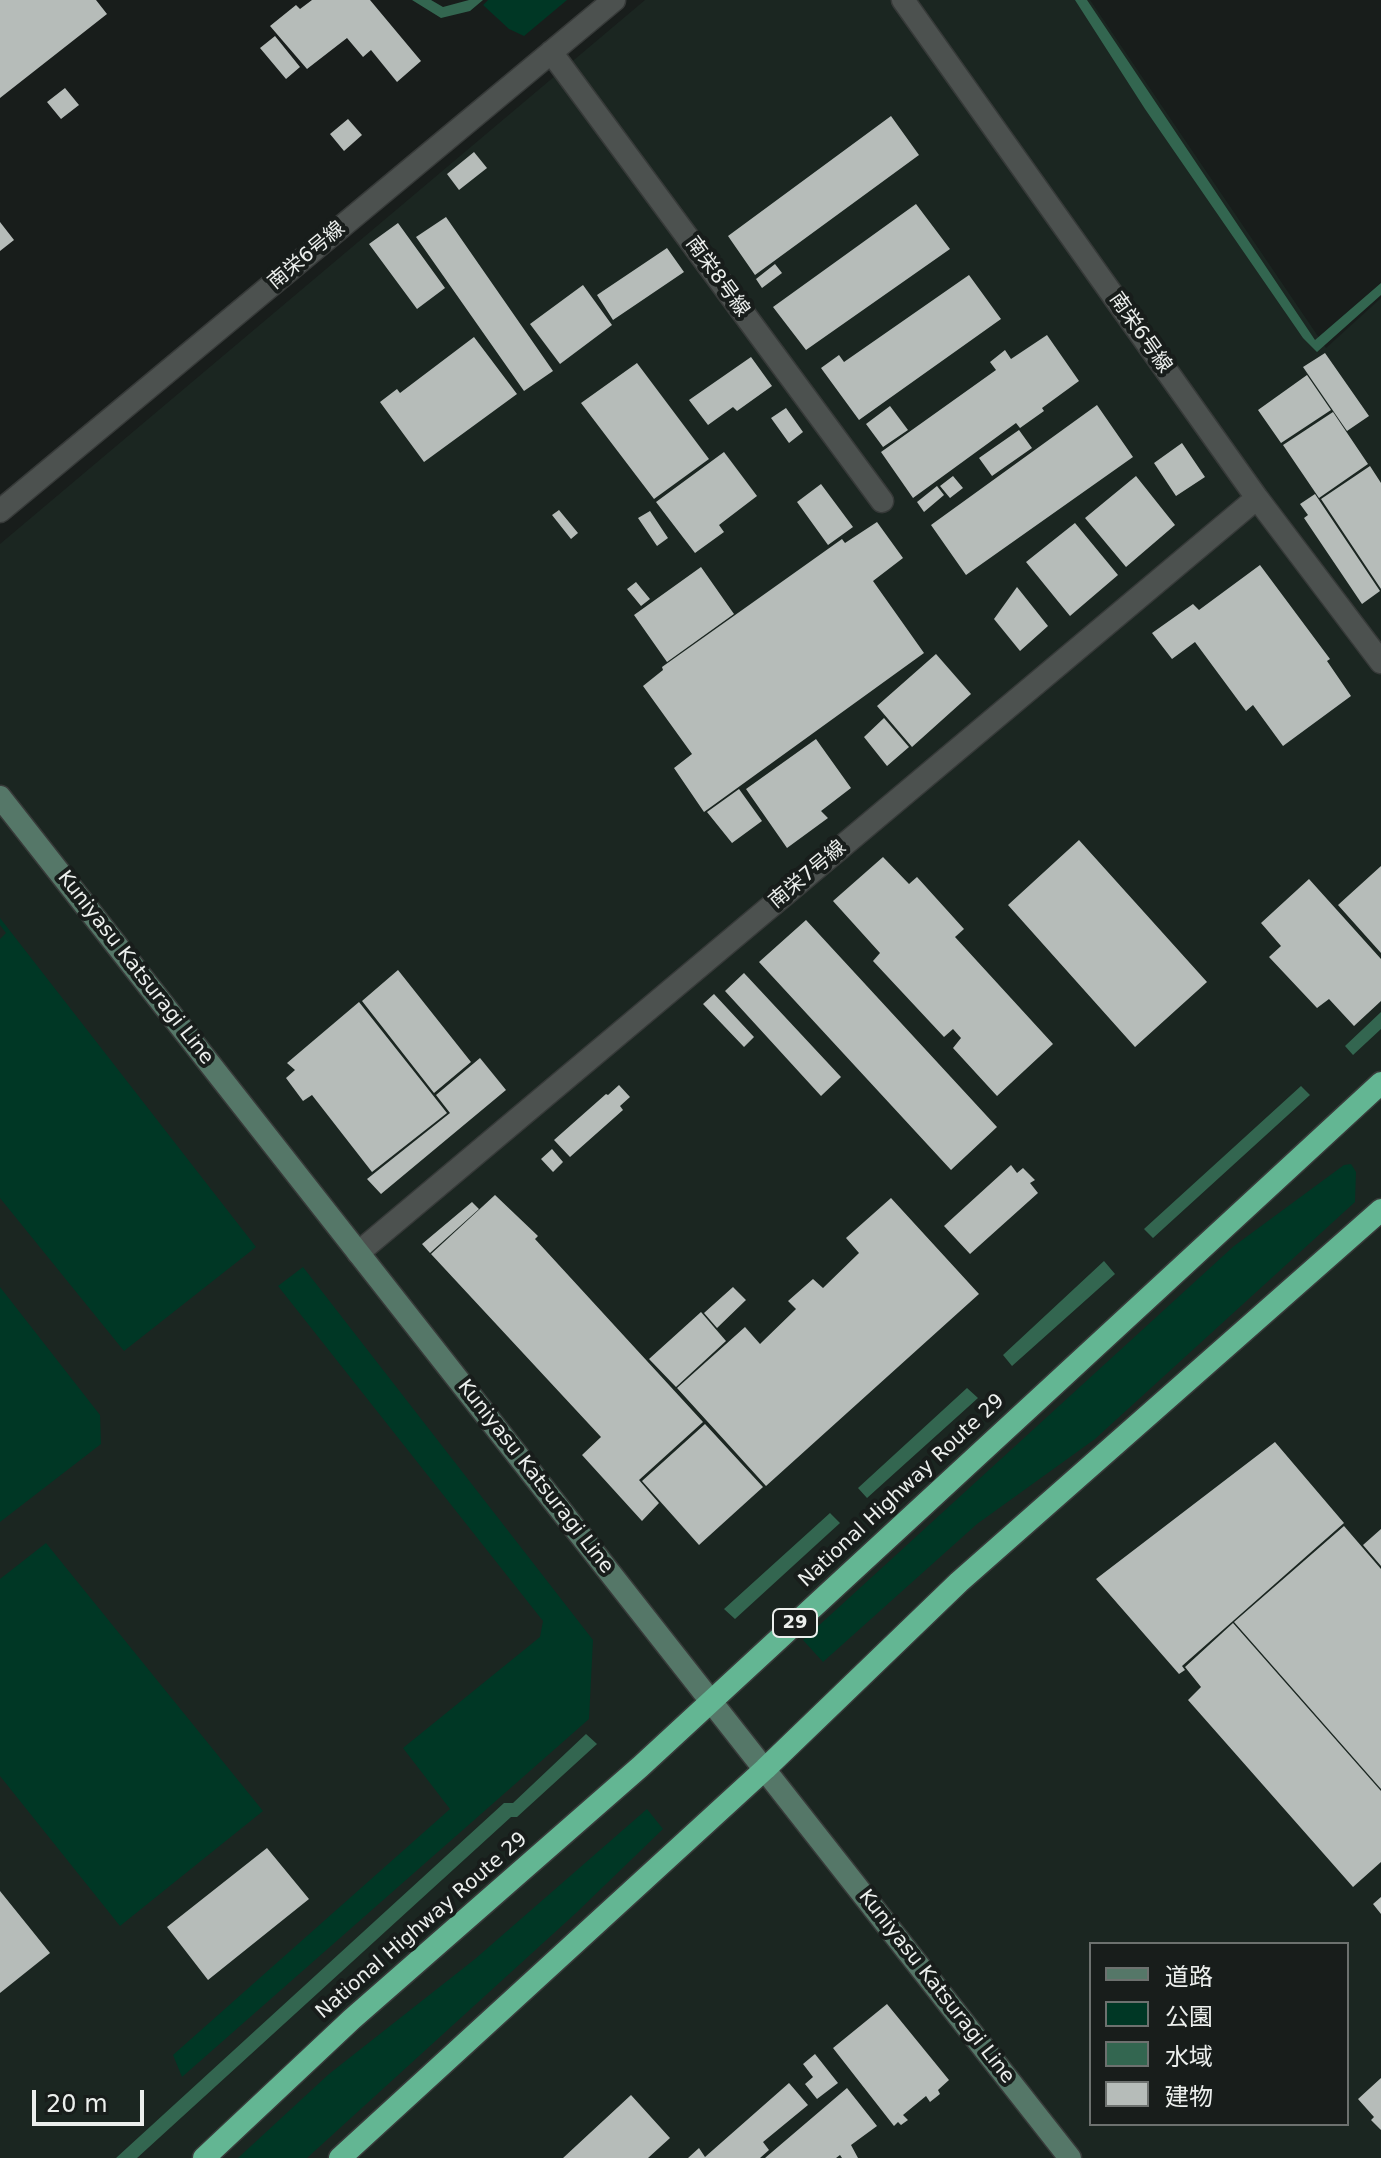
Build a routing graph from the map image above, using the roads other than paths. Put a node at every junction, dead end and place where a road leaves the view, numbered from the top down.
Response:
1 (614, 0) edge
2 (903, 0) edge
3 (551, 52) junction
4 (1257, 498) junction
5 (882, 501) dead end
6 (0, 511) edge
7 (1380, 656) edge
8 (0, 797) edge
9 (1381, 1083) edge
10 (1381, 1210) edge
11 (358, 1253) junction
12 (711, 1701) junction
13 (765, 1769) junction
14 (204, 2158) edge
15 (340, 2158) edge
16 (1070, 2158) edge

1 - 3 street, 南栄6号線
2 - 4 street, 南栄6号線
3 - 5 street, 南栄8号線
3 - 6 street, 南栄6号線
4 - 7 street, 南栄6号線
4 - 11 street, 南栄7号線
8 - 11 main road, Kuniyasu Katsuragi Line
9 - 12 highway, National Highway Route 29 / 29
10 - 13 highway
11 - 12 main road, Kuniyasu Katsuragi Line
12 - 13 main road, Kuniyasu Katsuragi Line
12 - 14 highway, National Highway Route 29 / 29
13 - 15 highway
13 - 16 main road, Kuniyasu Katsuragi Line

